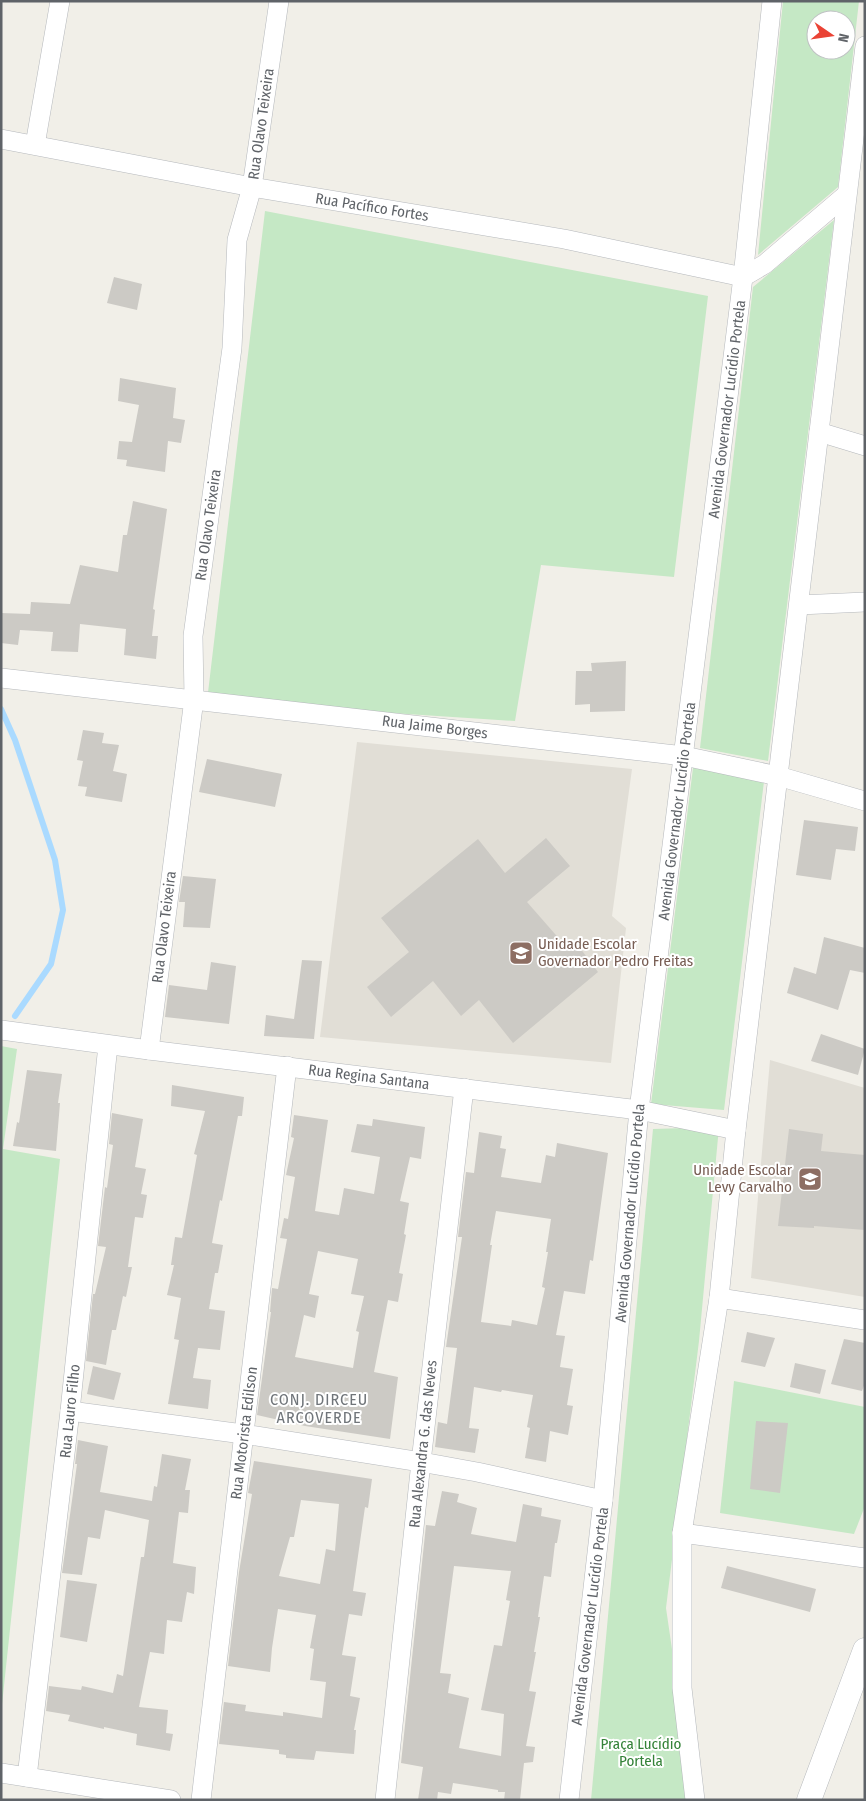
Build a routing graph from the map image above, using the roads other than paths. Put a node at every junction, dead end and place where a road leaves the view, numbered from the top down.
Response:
1 (60, 1) edge
2 (279, 1) edge
3 (772, 1) edge
4 (865, 46) edge
5 (1, 139) edge
6 (35, 145) junction
7 (858, 160) edge
8 (252, 187) junction
9 (846, 195) junction
10 (743, 277) junction
11 (819, 432) junction
12 (865, 446) edge
13 (865, 602) edge
14 (799, 605) junction
15 (1, 678) edge
16 (194, 699) junction
17 (684, 756) junction
18 (778, 776) junction
19 (865, 801) edge
20 (1, 1030) edge
21 (108, 1045) junction
22 (149, 1050) junction
23 (287, 1066) junction
24 (464, 1088) junction
25 (639, 1110) junction
26 (736, 1130) junction
27 (719, 1298) junction
28 (865, 1320) edge
29 (70, 1411) junction
30 (243, 1434) junction
31 (421, 1462) junction
32 (603, 1500) junction
33 (682, 1533) junction
34 (865, 1558) edge
35 (865, 1650) edge
36 (1, 1773) edge
37 (27, 1777) junction
38 (162, 1799) edge
39 (201, 1800) edge
40 (385, 1800) edge
41 (569, 1800) edge
42 (695, 1800) edge
43 (809, 1800) edge

1 - 6 street
2 - 8 street, Rua Olavo Teixeira
3 - 10 street, Avenida Governador Lucídio Portela
4 - 7 street
5 - 6 street, Rua Pacífico Fortes
6 - 8 street, Rua Pacífico Fortes
7 - 9 street
8 - 10 street, Rua Pacífico Fortes
8 - 16 street, Rua Olavo Teixeira
9 - 10 street
9 - 11 street
10 - 17 street, Avenida Governador Lucídio Portela
11 - 12 street
11 - 14 street
13 - 14 street
14 - 18 street
15 - 16 street, Rua Jaime Borges
16 - 17 street, Rua Jaime Borges
16 - 22 street, Rua Olavo Teixeira
17 - 18 street, Rua Jaime Borges
17 - 25 street, Avenida Governador Lucídio Portela
18 - 19 street, Rua Jaime Borges
18 - 26 street
20 - 21 street, Rua Regina Santana
21 - 22 street, Rua Regina Santana
21 - 29 street, Rua Lauro Filho
22 - 23 street, Rua Regina Santana
23 - 24 street, Rua Regina Santana
23 - 30 street, Rua Motorista Edilson
24 - 25 street, Rua Regina Santana
24 - 31 street, Rua Alexandra G. das Neves
25 - 26 street, Rua Regina Santana
25 - 32 street, Avenida Governador Lucídio Portela
26 - 27 street
27 - 28 street
27 - 33 street
29 - 30 street
29 - 37 street, Rua Lauro Filho
30 - 31 street
30 - 39 street, Rua Motorista Edilson
31 - 32 street
31 - 40 street, Rua Alexandra G. das Neves
32 - 41 street, Avenida Governador Lucídio Portela
33 - 34 street
33 - 42 street
35 - 43 street
36 - 37 street
37 - 38 street

